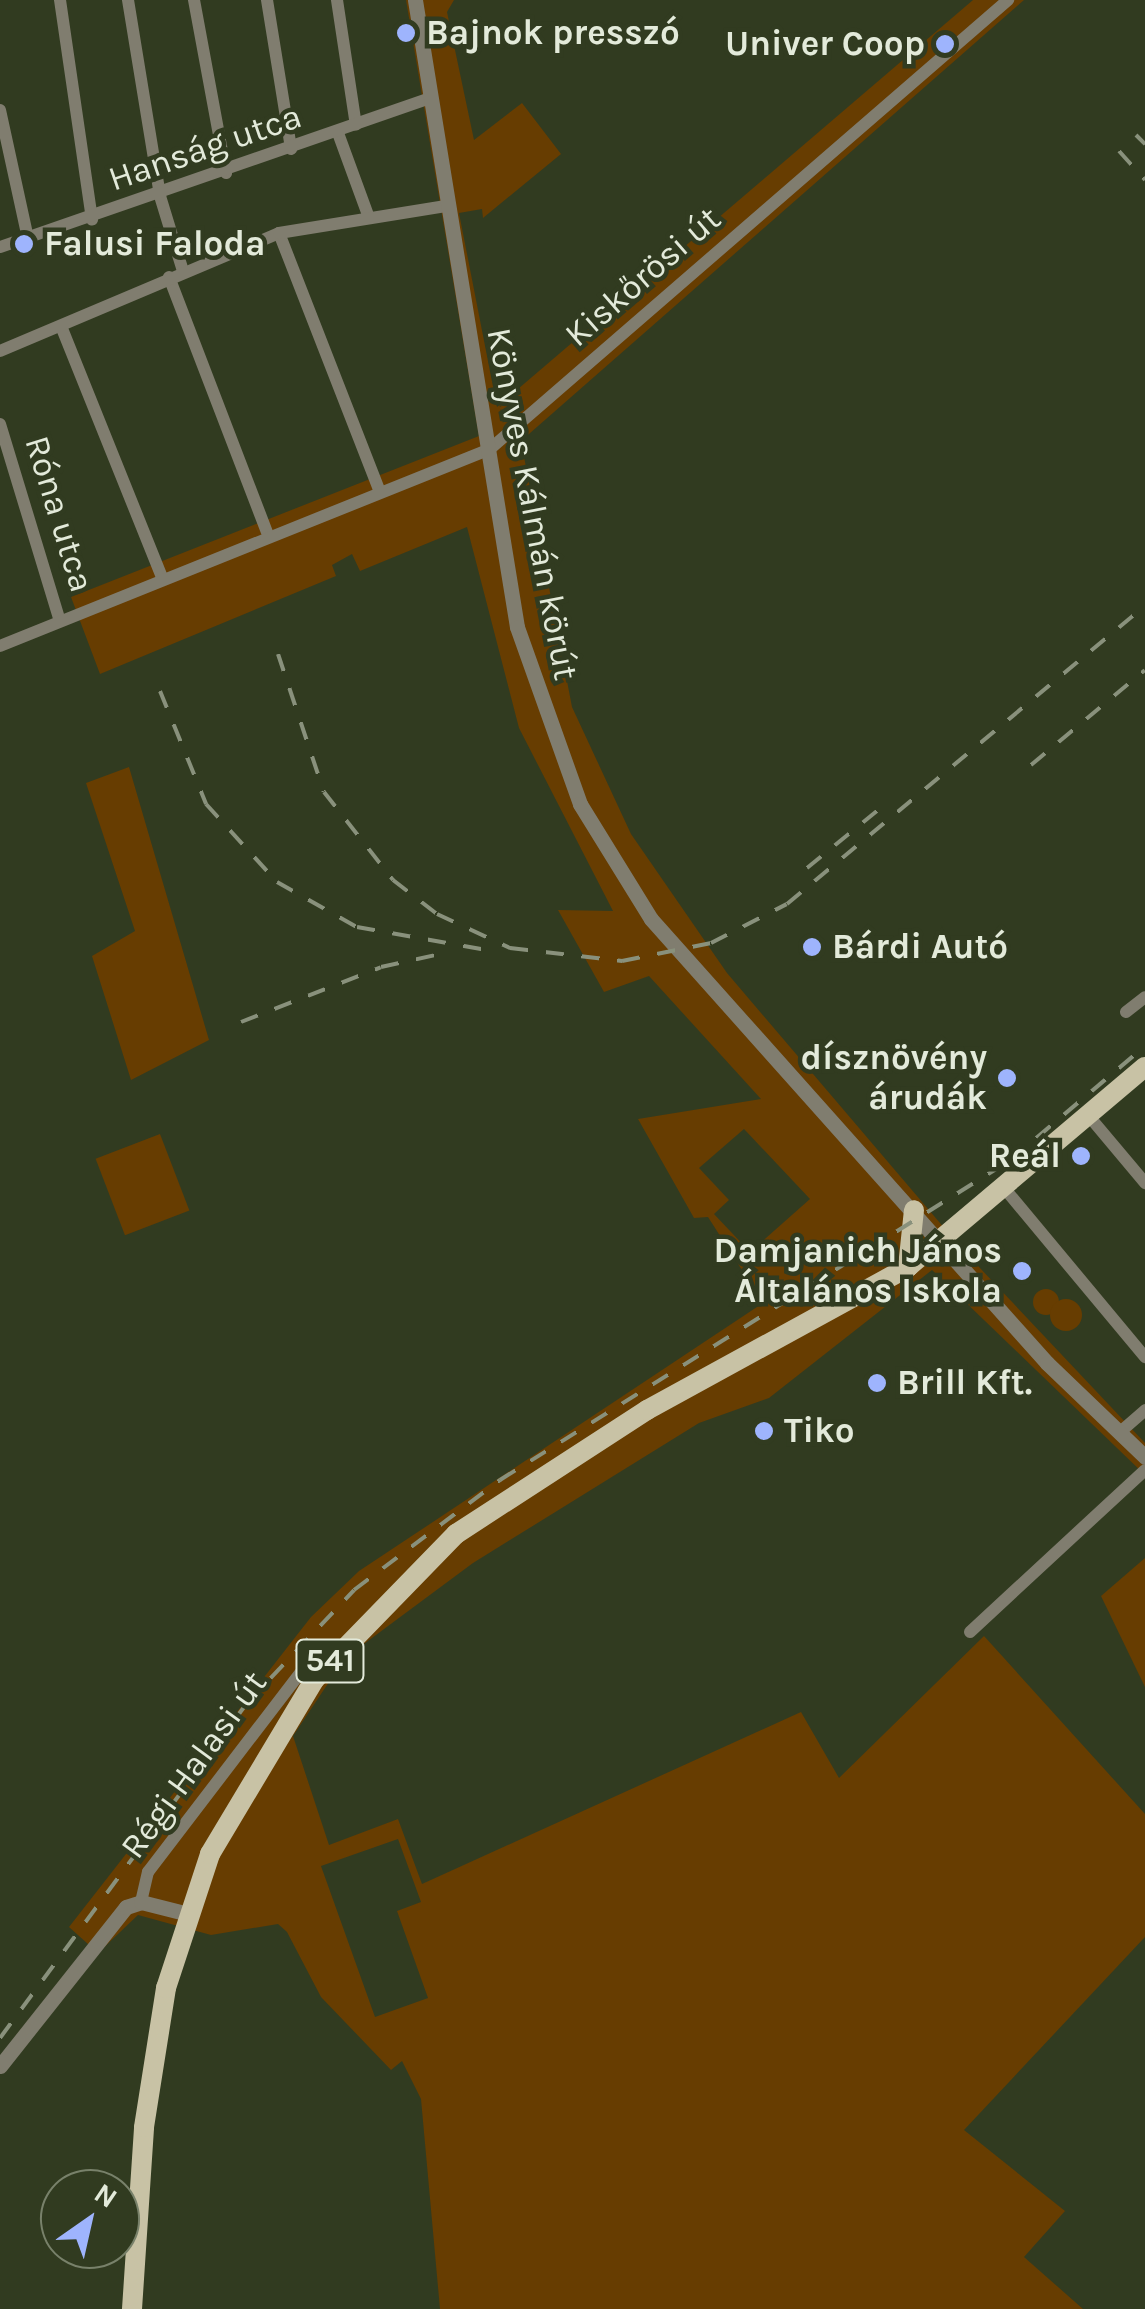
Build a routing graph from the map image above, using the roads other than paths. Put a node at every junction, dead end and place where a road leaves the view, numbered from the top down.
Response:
1 (60, 0) edge
2 (128, 0) edge
3 (194, 0) edge
4 (267, 0) edge
5 (337, 0) edge
6 (415, 0) edge
7 (1008, 0) edge
8 (430, 98) junction
9 (0, 110) edge
10 (356, 126) junction
11 (338, 133) junction
12 (291, 149) junction
13 (226, 173) junction
14 (160, 196) junction
15 (446, 206) junction
16 (368, 215) junction
17 (92, 220) junction
18 (279, 233) junction
19 (28, 238) junction
20 (0, 248) edge
21 (184, 271) junction
22 (169, 277) junction
23 (61, 326) junction
24 (0, 351) edge
25 (0, 424) edge
26 (490, 449) junction
27 (379, 489) junction
28 (268, 532) junction
29 (162, 577) junction
30 (60, 620) junction
31 (0, 646) edge
32 (1145, 997) edge
33 (1126, 1012) dead end
34 (1145, 1067) edge
35 (1088, 1115) junction
36 (1145, 1183) edge
37 (1006, 1189) junction
38 (914, 1210) junction
39 (943, 1243) junction
40 (908, 1267) junction
41 (1145, 1357) edge
42 (1145, 1410) edge
43 (1119, 1433) junction
44 (1145, 1456) edge
45 (1145, 1470) edge
46 (970, 1632) dead end
47 (305, 1667) dead end
48 (141, 1902) junction
49 (188, 1914) junction
50 (0, 2066) edge
51 (132, 2309) edge

1 - 17 street
2 - 14 street
3 - 13 street
4 - 12 street
5 - 10 street
6 - 8 street, Könyves Kálmán körút
7 - 26 street, Kiskőrösi út
8 - 10 street, Hanság utca
8 - 15 street, Könyves Kálmán körút
9 - 19 street
10 - 11 street, Hanság utca
11 - 12 street, Hanság utca
11 - 16 street
12 - 13 street, Hanság utca
13 - 14 street, Hanság utca
14 - 17 street, Hanság utca
14 - 21 street
15 - 16 street
15 - 26 street, Könyves Kálmán körút
16 - 18 street
17 - 19 street, Hanság utca
18 - 21 street
18 - 27 street
19 - 20 street, Hanság utca
21 - 22 street
22 - 23 street
22 - 28 street
23 - 24 street
23 - 29 street
25 - 30 street, Róna utca
26 - 27 street, Kiskőrösi út
26 - 38 street, Könyves Kálmán körút
27 - 28 street, Kiskőrösi út
28 - 29 street, Kiskőrösi út
29 - 30 street, Kiskőrösi út
30 - 31 street, Kiskőrösi út
32 - 33 street
34 - 35 main road, 541
35 - 36 street
35 - 37 main road, 541
37 - 39 main road, 541
37 - 41 street
38 - 39 street, Könyves Kálmán körút
38 - 40 main road
39 - 40 main road, 541
39 - 43 street, Könyves Kálmán körút
40 - 49 main road, 541
42 - 43 street
43 - 44 street, Könyves Kálmán körút
45 - 46 street
47 - 48 street, Régi Halasi út
48 - 49 street
48 - 50 street
49 - 51 main road, 541

